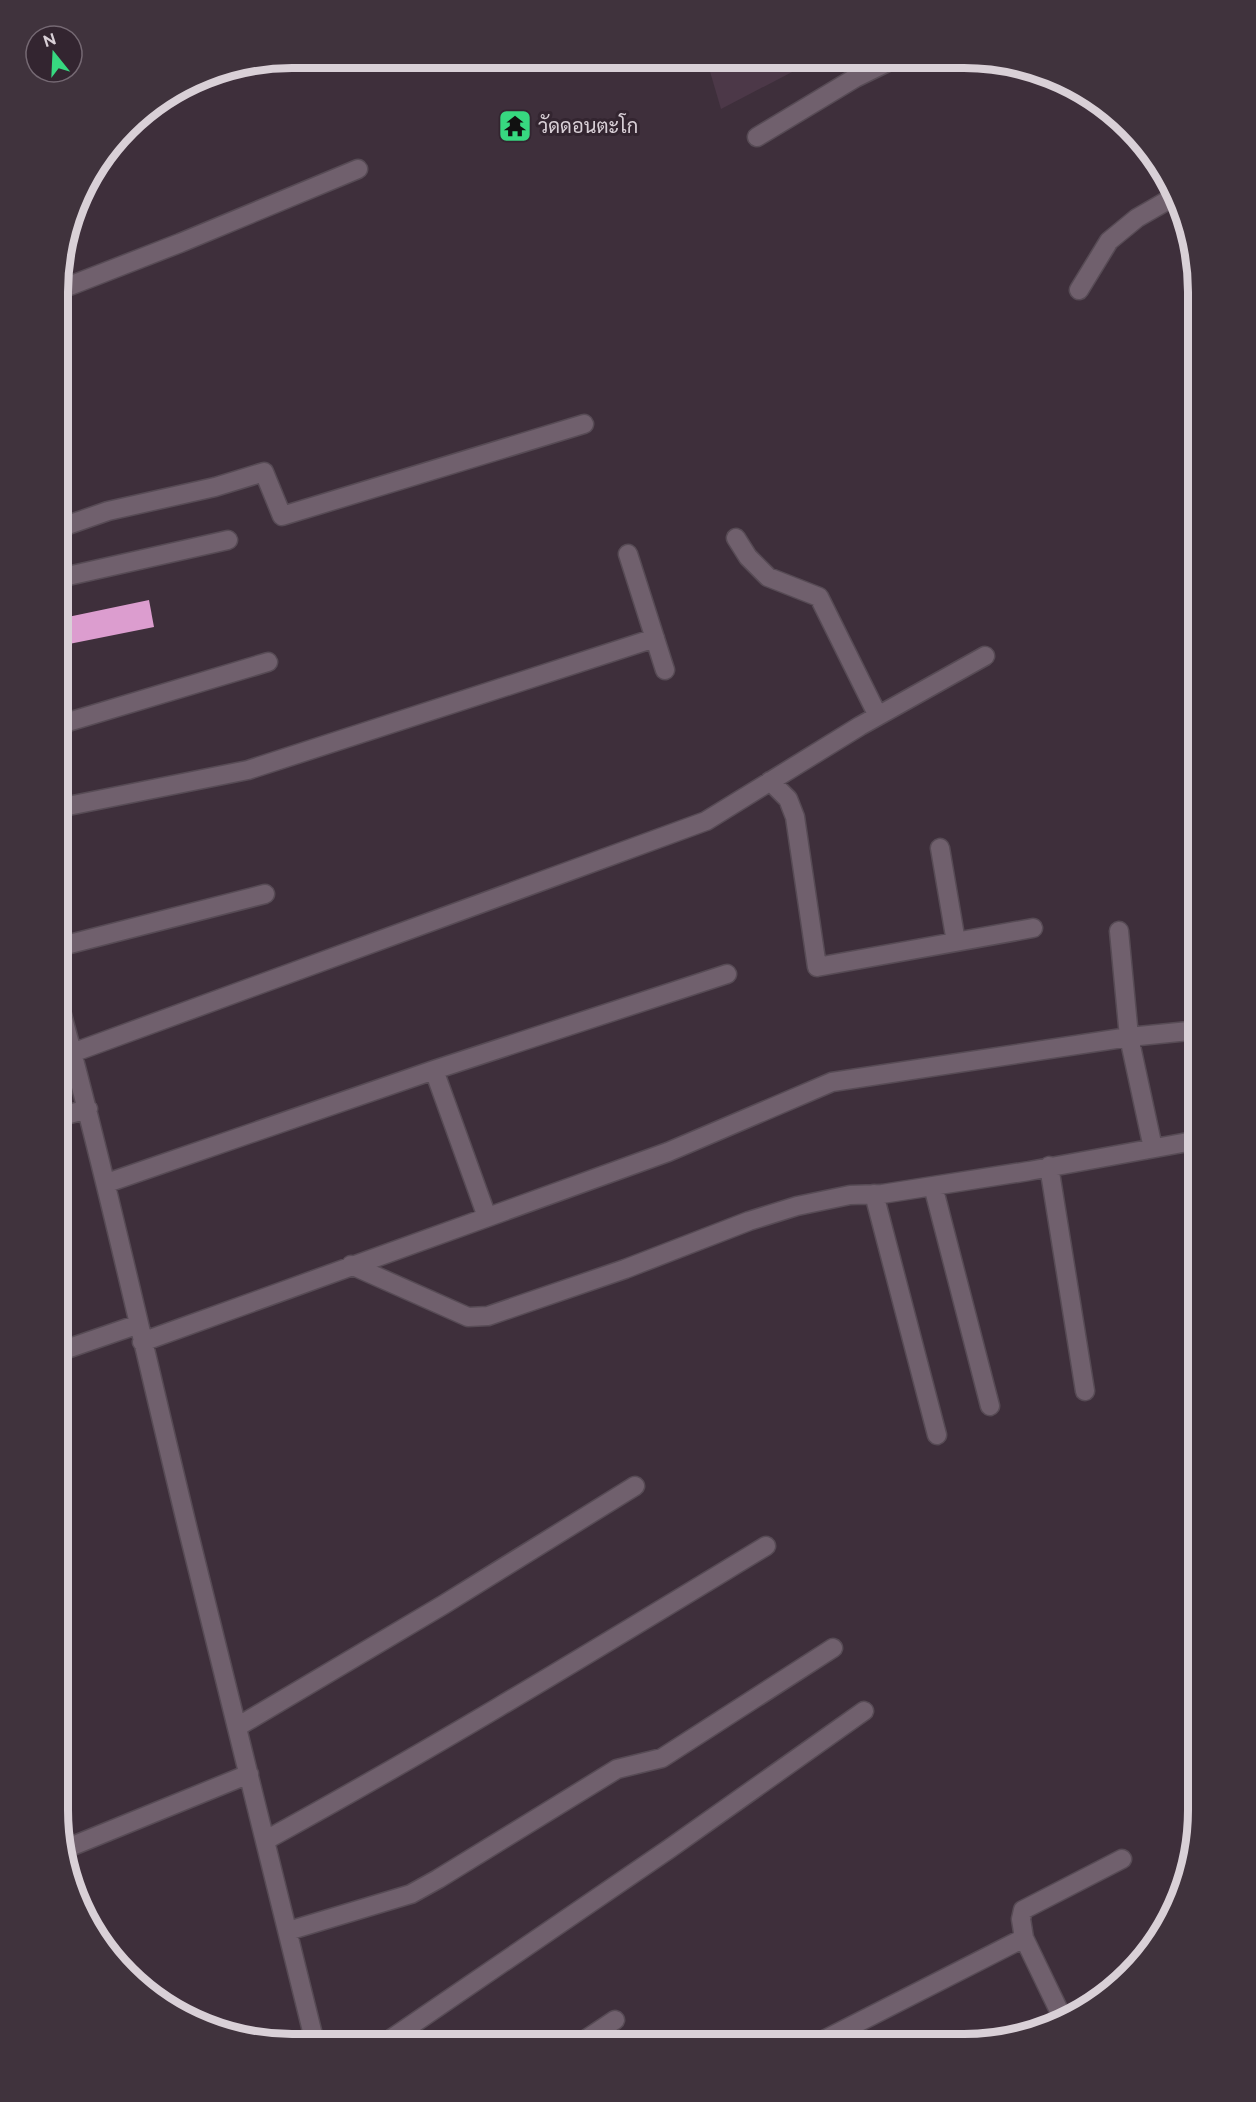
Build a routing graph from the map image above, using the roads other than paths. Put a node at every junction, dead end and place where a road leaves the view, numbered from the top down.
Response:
1 (876, 68) edge
2 (757, 136) dead end
3 (358, 169) dead end
4 (1168, 200) edge
5 (68, 287) edge
6 (1079, 291) dead end
7 (584, 424) dead end
8 (68, 525) edge
9 (736, 538) dead end
10 (228, 540) dead end
11 (628, 554) dead end
12 (68, 576) edge
13 (655, 638) junction
14 (984, 656) dead end
15 (268, 662) dead end
16 (665, 670) dead end
17 (878, 716) junction
18 (68, 722) edge
19 (770, 781) junction
20 (68, 806) edge
21 (940, 848) dead end
22 (265, 894) dead end
23 (1033, 928) dead end
24 (1119, 931) dead end
25 (956, 942) junction
26 (68, 944) edge
27 (727, 974) dead end
28 (1188, 1031) edge
29 (1129, 1037) junction
30 (68, 1038) edge
31 (72, 1053) junction
32 (434, 1071) junction
33 (88, 1109) junction
34 (68, 1114) edge
35 (1188, 1142) edge
36 (1153, 1148) junction
37 (1049, 1166) junction
38 (106, 1183) junction
39 (933, 1186) junction
40 (874, 1194) junction
41 (487, 1217) junction
42 (351, 1265) junction
43 (141, 1333) junction
44 (68, 1350) edge
45 (1085, 1391) dead end
46 (990, 1406) dead end
47 (937, 1435) dead end
48 (634, 1486) dead end
49 (766, 1546) dead end
50 (833, 1648) dead end
51 (864, 1711) dead end
52 (237, 1727) junction
53 (249, 1774) junction
54 (266, 1840) junction
55 (70, 1847) edge
56 (1122, 1860) dead end
57 (288, 1931) junction
58 (1024, 1938) junction
59 (1060, 2012) edge
60 (615, 2020) dead end
61 (313, 2034) edge
62 (398, 2034) edge
63 (594, 2034) edge
64 (836, 2034) edge

1 - 2 street
3 - 5 street
4 - 6 street
7 - 8 street
9 - 17 street
10 - 12 street
11 - 13 street
13 - 16 street
13 - 20 street
14 - 17 street
15 - 18 street
17 - 19 street
19 - 25 street
19 - 31 street
21 - 25 street
22 - 26 street
23 - 25 street
24 - 29 street
27 - 32 street
28 - 29 street
29 - 36 street
29 - 41 street
30 - 31 street
31 - 33 street
32 - 38 street
32 - 41 street
33 - 34 street
33 - 38 street
35 - 36 street
36 - 37 street
37 - 39 street
37 - 45 street
38 - 43 street
39 - 40 street
39 - 46 street
40 - 42 street
40 - 47 street
41 - 42 street
42 - 43 street
43 - 44 street
43 - 52 street
48 - 52 street
49 - 54 street
50 - 57 street
51 - 62 street
52 - 53 street
53 - 54 street
53 - 55 street
54 - 57 street
56 - 58 street
57 - 61 street
58 - 59 street
58 - 64 street
60 - 63 street

